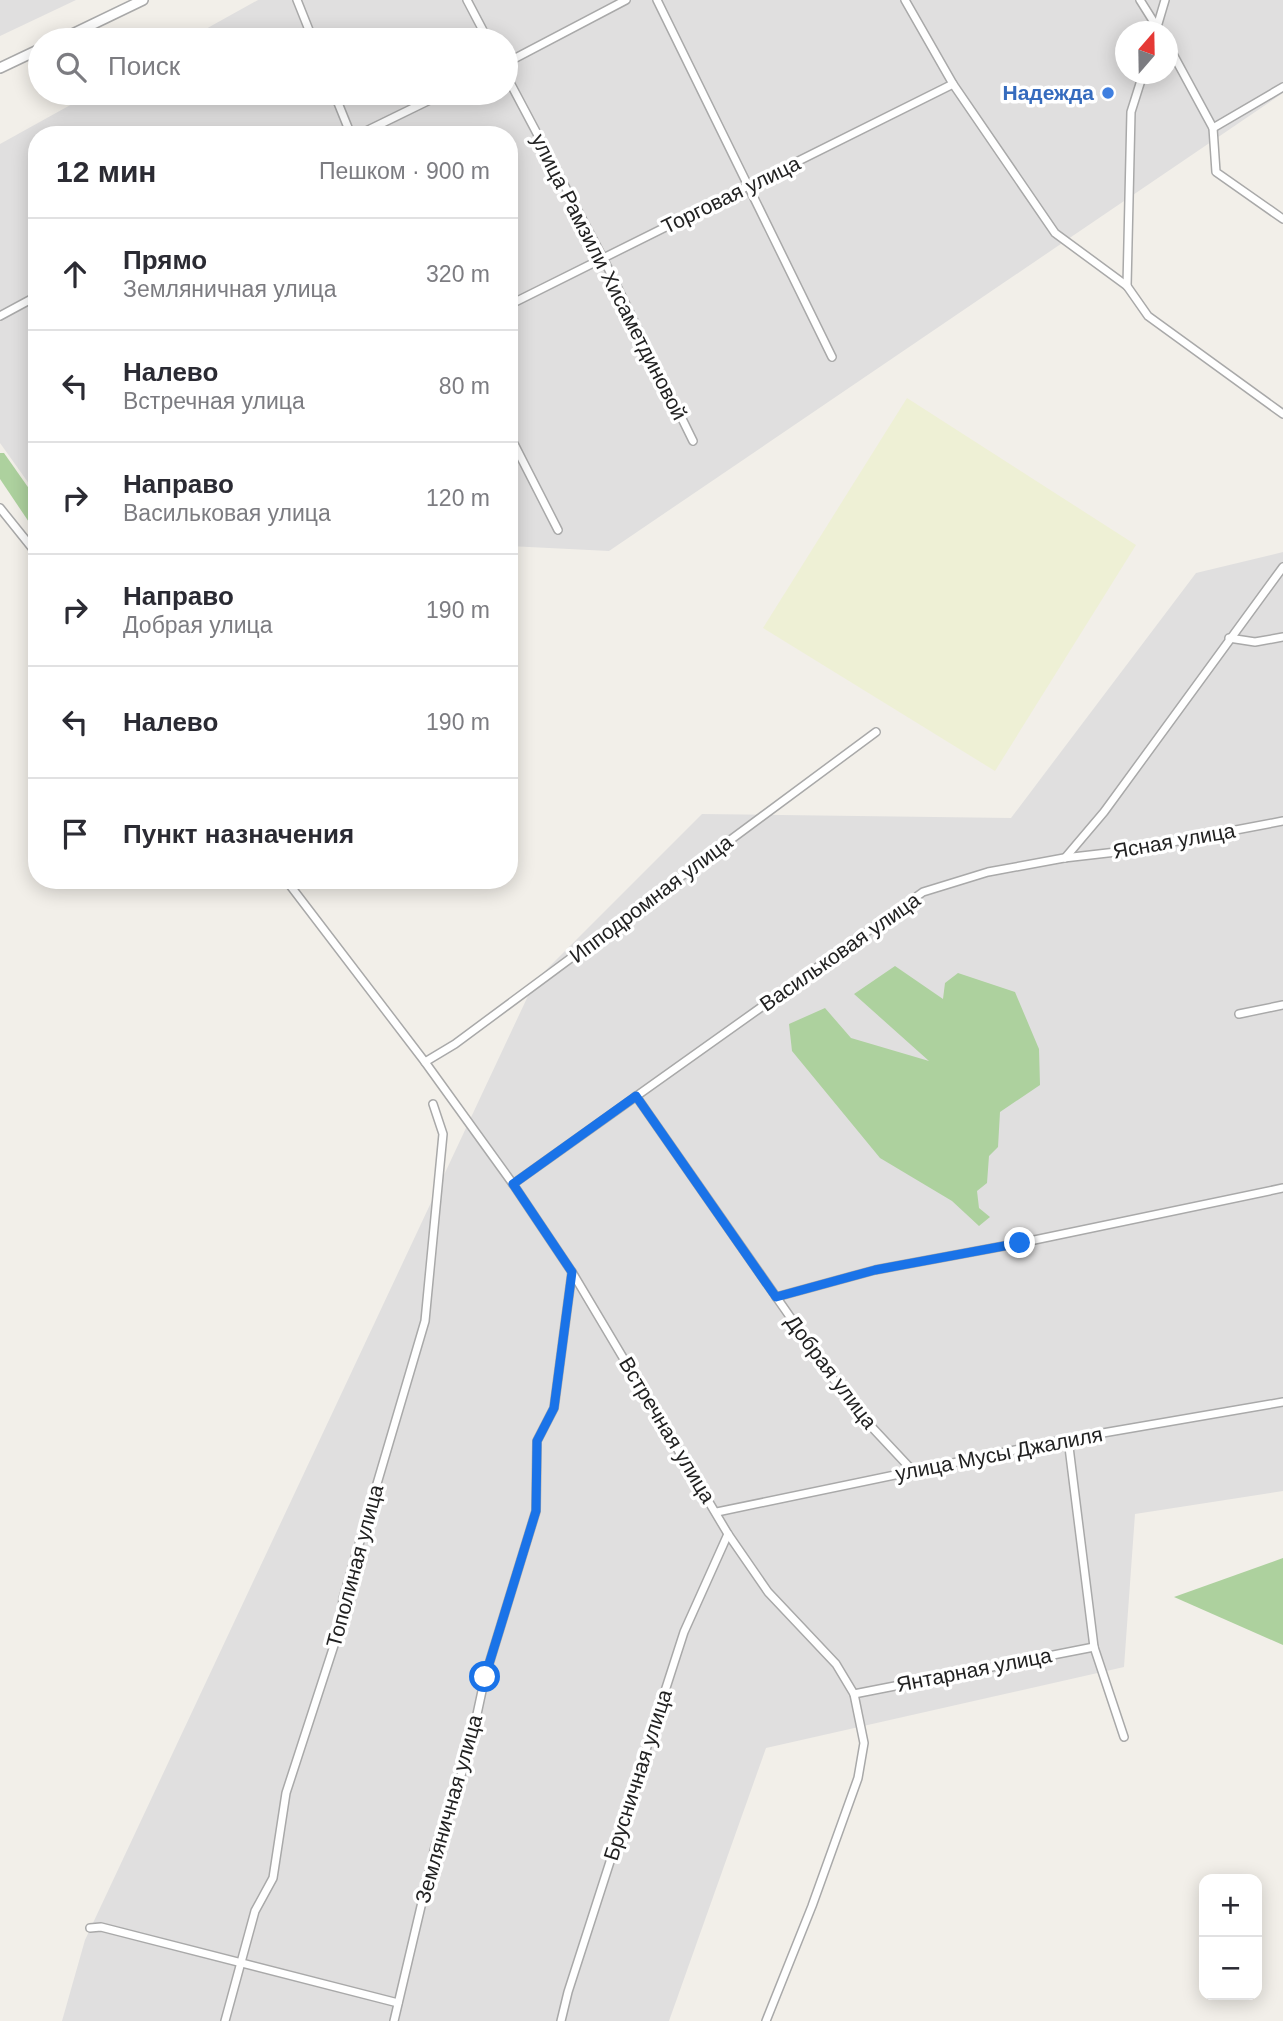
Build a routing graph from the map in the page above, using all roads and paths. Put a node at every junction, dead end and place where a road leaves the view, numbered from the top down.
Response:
1 (143, 0) edge
2 (297, 0) edge
3 (467, 0) edge
4 (626, 0) edge
5 (657, 0) edge
6 (905, 0) edge
7 (1140, 0) edge
8 (1165, 0) edge
9 (1153, 21) edge
10 (1160, 21) edge
11 (85, 28) edge
12 (308, 28) edge
13 (482, 28) edge
14 (28, 55) edge
15 (518, 57) edge
16 (1178, 66) edge
17 (0, 68) edge
18 (953, 84) junction
19 (1140, 84) edge
20 (1283, 87) edge
21 (518, 98) edge
22 (339, 105) edge
23 (419, 105) edge
24 (347, 126) edge
25 (376, 126) edge
26 (1213, 128) junction
27 (747, 186) junction
28 (1283, 219) edge
29 (603, 258) junction
30 (1127, 286) junction
31 (518, 300) edge
32 (28, 301) edge
33 (0, 316) edge
34 (832, 356) dead end
35 (1283, 414) edge
36 (693, 441) dead end
37 (518, 452) edge
38 (0, 508) edge
39 (558, 530) dead end
40 (28, 543) edge
41 (1283, 567) edge
42 (1283, 637) edge
43 (1229, 638) junction
44 (876, 732) dead end
45 (1283, 821) edge
46 (1064, 858) junction
47 (293, 889) edge
48 (1283, 1005) edge
49 (1239, 1014) dead end
50 (425, 1062) junction
51 (636, 1096) junction
52 (433, 1104) dead end
53 (513, 1184) junction
54 (1283, 1188) edge
55 (572, 1272) junction
56 (776, 1297) junction
57 (1283, 1402) edge
58 (1068, 1439) junction
59 (912, 1470) junction
60 (717, 1512) junction
61 (728, 1534) junction
62 (1094, 1647) junction
63 (854, 1694) junction
64 (1124, 1737) dead end
65 (90, 1928) dead end
66 (240, 1965) junction
67 (398, 2003) junction
68 (225, 2021) edge
69 (394, 2021) edge
70 (561, 2021) edge
71 (766, 2021) edge

1 - 11 street
2 - 12 street
3 - 13 street
4 - 15 street
5 - 27 street
6 - 18 street
7 - 9 street
8 - 10 street
14 - 17 street
16 - 26 street
18 - 27 street, Торговая улица
18 - 30 street
19 - 30 street
20 - 26 street
21 - 29 street, улица Рамзили Хисаметдиновой
22 - 24 street
23 - 25 street
26 - 28 street
27 - 29 street, Торговая улица
27 - 34 street
29 - 31 street, Торговая улица
29 - 36 street, улица Рамзили Хисаметдиновой
30 - 35 street
32 - 33 street
37 - 39 street
38 - 40 street
41 - 43 street
42 - 43 street
43 - 46 street
44 - 50 street, Ипподромная улица
45 - 46 street, Ясная улица
46 - 51 street, Васильковая улица
47 - 50 street, Встречная улица
48 - 49 street
50 - 53 street, Встречная улица
51 - 53 street, Васильковая улица
51 - 56 street, Добрая улица
52 - 66 street, Тополиная улица
53 - 55 street, Встречная улица
54 - 56 street
55 - 60 street, Встречная улица
55 - 67 street, Земляничная улица
56 - 59 street, Добрая улица
57 - 58 street, улица Мусы Джалиля
58 - 59 street, улица Мусы Джалиля
58 - 62 street
59 - 60 street, улица Мусы Джалиля
60 - 61 street, Встречная улица
61 - 63 street, Встречная улица
61 - 70 street, Брусничная улица
62 - 63 street, Янтарная улица
62 - 64 street
63 - 71 street, Встречная улица
65 - 66 street
66 - 67 street
66 - 68 street, Тополиная улица
67 - 69 street, Земляничная улица

